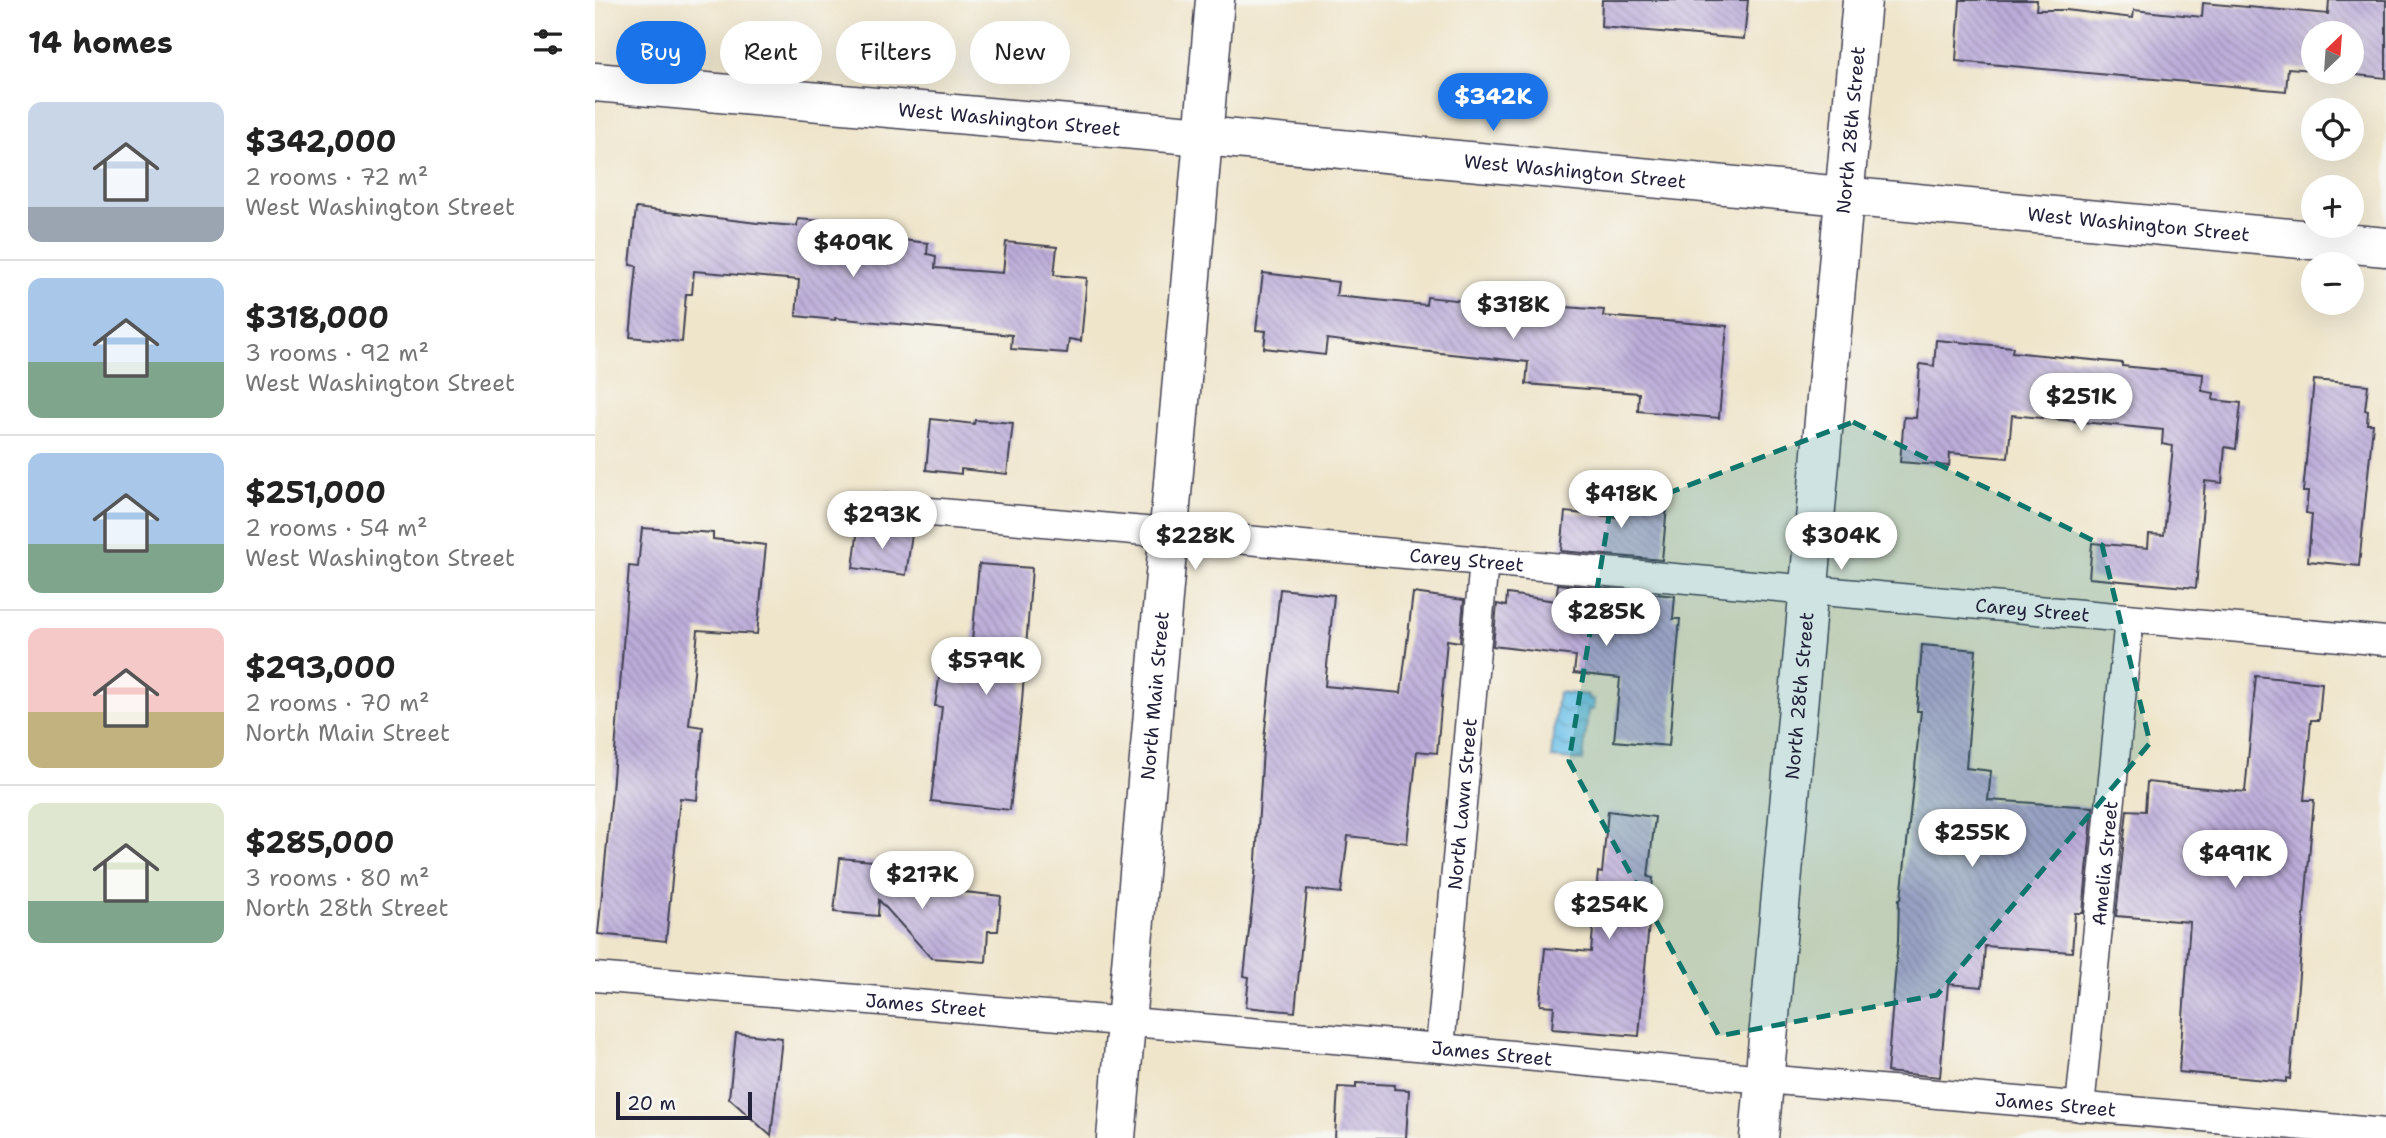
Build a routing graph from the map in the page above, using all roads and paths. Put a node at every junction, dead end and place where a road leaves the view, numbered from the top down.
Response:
1 (1215, 0) edge
2 (1862, 0) edge
3 (595, 82) edge
4 (1203, 136) junction
5 (1845, 196) junction
6 (2386, 247) edge
7 (885, 508) dead end
8 (1169, 533) junction
9 (1484, 561) junction
10 (1809, 590) junction
11 (2129, 619) junction
12 (2386, 641) edge
13 (595, 977) edge
14 (1126, 1021) junction
15 (1440, 1048) junction
16 (1764, 1079) junction
17 (2080, 1107) junction
18 (2386, 1133) edge
19 (1116, 1138) edge
20 (1759, 1138) edge

1 - 4 street, North Main Street
2 - 5 street, North 28th Street
3 - 4 street, West Washington Street
4 - 5 street, West Washington Street
4 - 8 street, North Main Street
5 - 6 street, West Washington Street
5 - 10 street, North 28th Street
7 - 8 lane, Carey Street
8 - 9 lane, Carey Street
8 - 14 street, North Main Street
9 - 10 lane, Carey Street
9 - 15 lane, North Lawn Street
10 - 11 lane, Carey Street
10 - 16 street, North 28th Street
11 - 12 lane, Carey Street
11 - 17 lane, Amelia Street
13 - 14 lane, James Street
14 - 15 lane, James Street
14 - 19 street, North Main Street
15 - 16 lane, James Street
16 - 17 lane, James Street
16 - 20 street, North 28th Street
17 - 18 lane, James Street

